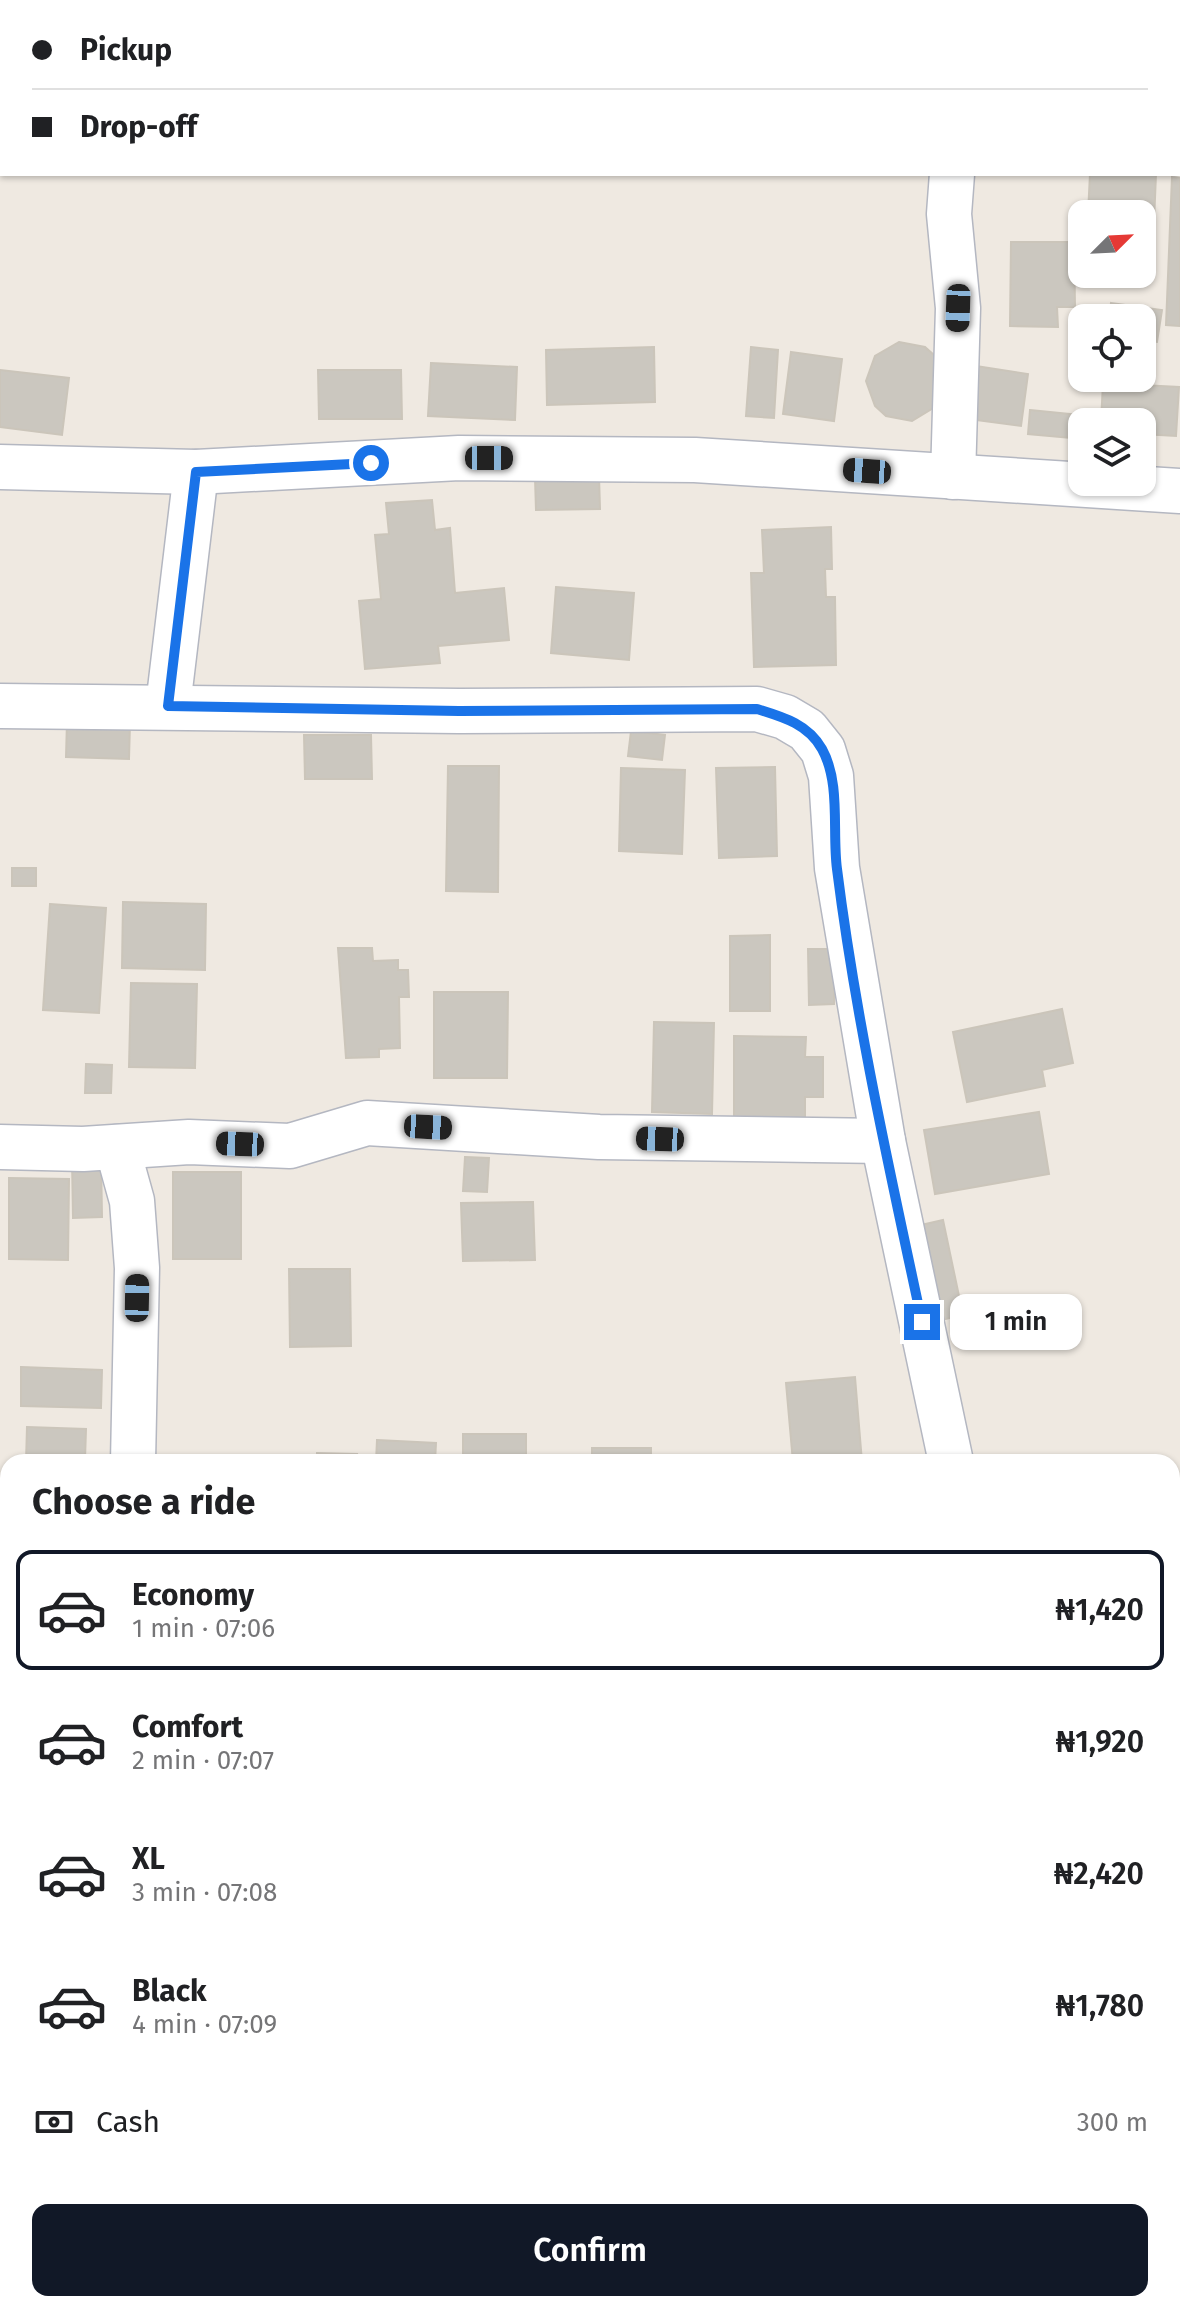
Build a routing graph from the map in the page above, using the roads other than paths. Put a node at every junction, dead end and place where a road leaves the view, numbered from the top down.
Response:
1 (952, 176) edge
2 (0, 467) edge
3 (196, 472) junction
4 (953, 477) junction
5 (1180, 491) edge
6 (0, 706) edge
7 (168, 706) junction
8 (883, 1141) junction
9 (0, 1147) edge
10 (117, 1147) junction
11 (133, 1454) edge
12 (949, 1454) edge

1 - 4 street
2 - 3 street
3 - 4 street
3 - 7 street
4 - 5 street
6 - 7 street
7 - 8 street
8 - 10 street
8 - 12 street
9 - 10 street
10 - 11 street

